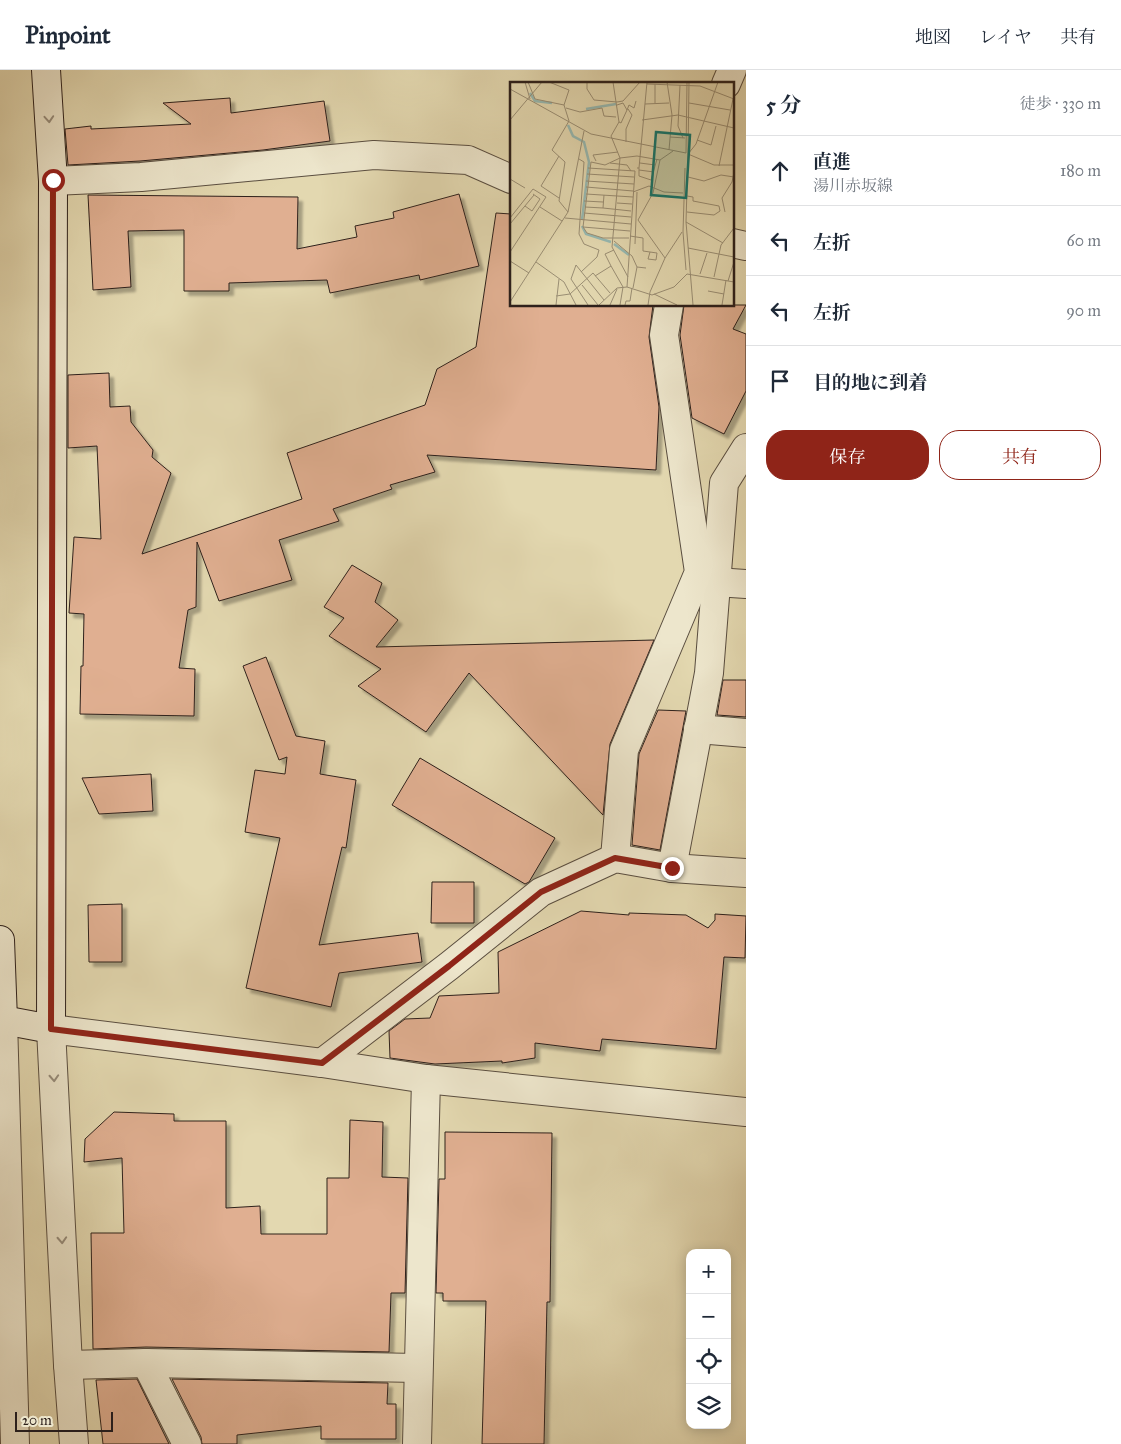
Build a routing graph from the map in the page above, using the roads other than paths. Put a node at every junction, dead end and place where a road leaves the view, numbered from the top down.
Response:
1 (46, 70) edge
2 (732, 70) edge
3 (727, 82) edge
4 (510, 179) edge
5 (53, 180) junction
6 (669, 306) edge
7 (746, 448) edge
8 (716, 582) junction
9 (746, 584) edge
10 (698, 729) junction
11 (746, 733) edge
12 (615, 858) junction
13 (672, 868) junction
14 (746, 873) edge
15 (0, 940) edge
16 (1, 1021) edge
17 (51, 1029) junction
18 (322, 1063) junction
19 (426, 1079) junction
20 (746, 1112) edge
21 (146, 1363) junction
22 (68, 1365) junction
23 (418, 1368) junction
24 (15, 1444) edge
25 (74, 1444) edge
26 (187, 1444) edge
27 (417, 1444) edge

1 -> 5 street
2 - 3 street
4 - 5 street
5 - 17 street
6 - 12 street
7 - 8 street
8 - 9 street
8 - 10 street
10 - 11 street
10 - 13 street
12 - 13 street
12 - 18 street
13 - 14 street
15 - 16 street
16 - 17 street
16 - 24 street
17 - 18 street
17 -> 22 street
18 - 19 street
19 - 20 street
19 - 23 street
21 - 22 street
21 - 23 street
21 - 26 street
22 - 25 street
23 - 27 street

